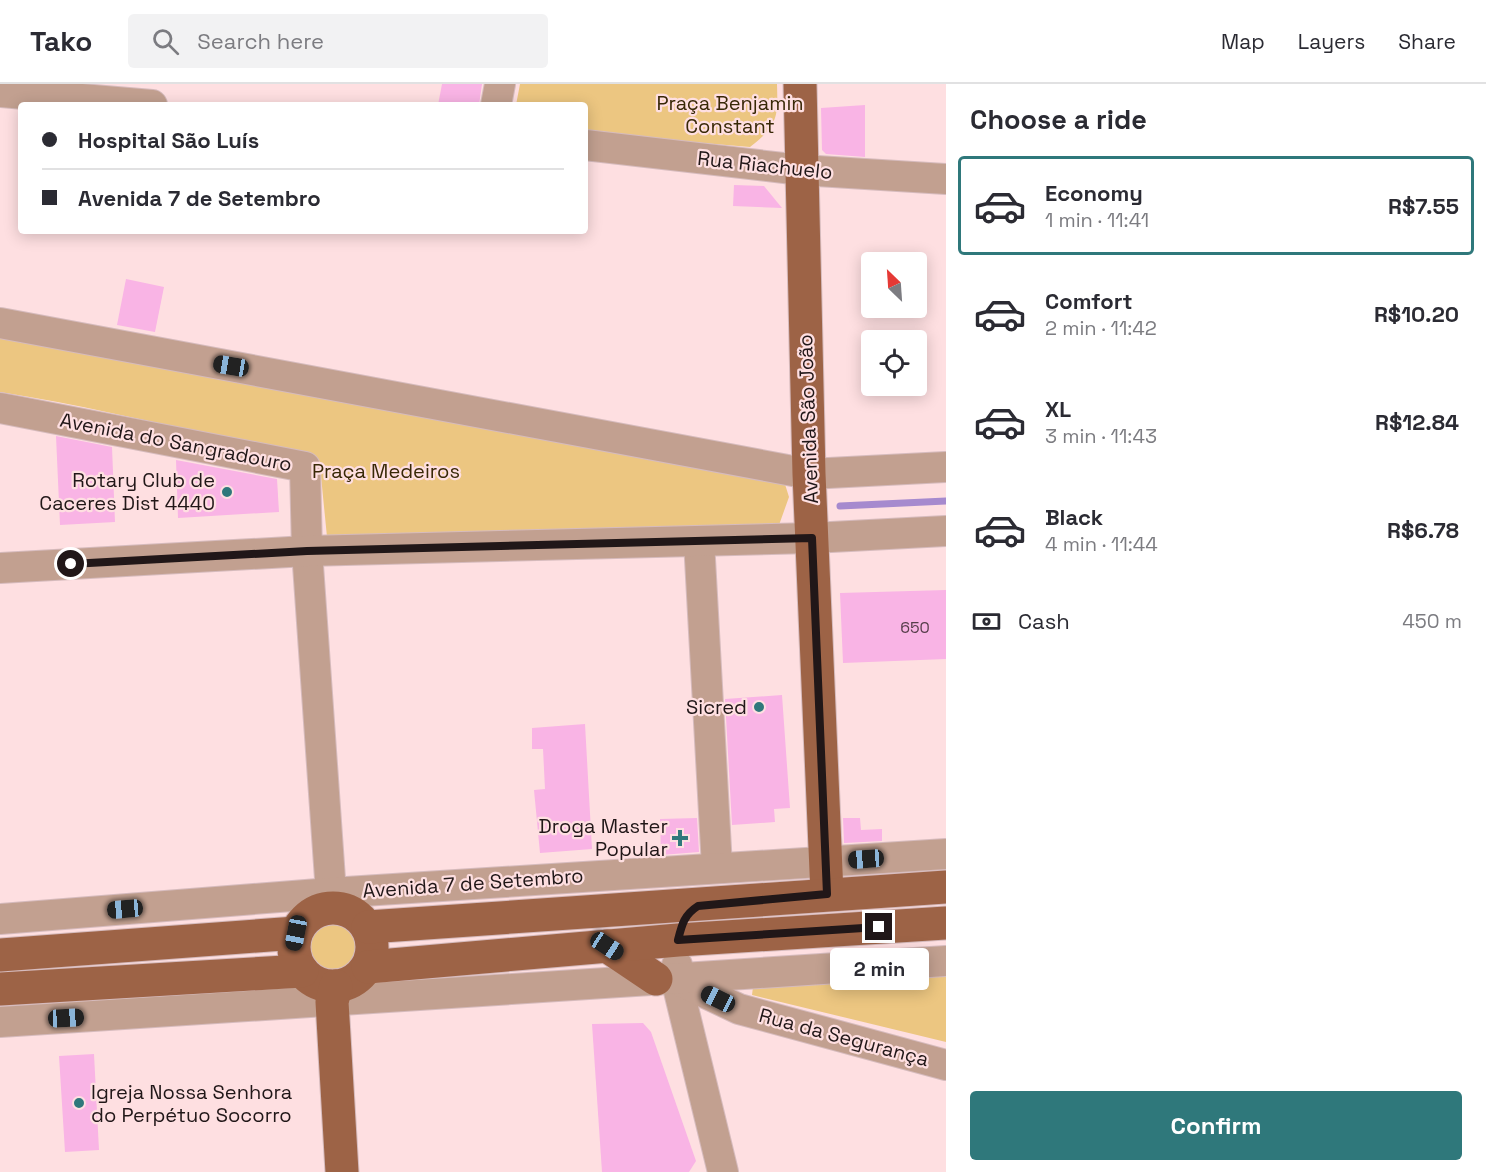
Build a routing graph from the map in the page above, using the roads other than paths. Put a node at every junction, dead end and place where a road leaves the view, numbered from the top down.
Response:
1 (500, 84) edge
2 (800, 84) edge
3 (0, 92) edge
4 (117, 102) edge
5 (497, 102) edge
6 (588, 145) edge
7 (801, 170) junction
8 (946, 179) edge
9 (0, 323) edge
10 (0, 408) edge
11 (946, 467) edge
12 (809, 474) junction
13 (946, 531) edge
14 (812, 538) junction
15 (699, 541) junction
16 (307, 551) junction
17 (0, 568) edge
18 (946, 854) edge
19 (826, 862) junction
20 (717, 867) junction
21 (946, 887) edge
22 (827, 894) junction
23 (333, 900) junction
24 (698, 906) junction
25 (125, 909) junction
26 (0, 919) edge
27 (946, 923) edge
28 (368, 927) junction
29 (296, 933) junction
30 (678, 940) junction
31 (128, 946) junction
32 (607, 946) junction
33 (0, 955) edge
34 (946, 961) edge
35 (368, 967) junction
36 (302, 971) junction
37 (666, 979) junction
38 (132, 980) junction
39 (0, 988) edge
40 (334, 994) junction
41 (133, 1014) junction
42 (0, 1022) edge
43 (946, 1065) edge
44 (342, 1172) edge
45 (723, 1172) edge

1 - 5 street
2 - 7 main road, Avenida São João
3 - 4 street
6 - 7 street, Rua Riachuelo
7 - 8 street, Rua Riachuelo
7 - 12 main road, Avenida São João
9 - 12 street
10 - 16 street, Avenida do Sangradouro
11 - 12 street
12 - 14 main road, Avenida São João
13 - 14 street
14 - 15 street
14 - 19 main road, Avenida São João
15 - 16 street
15 - 20 street
16 - 17 street
16 - 23 street
18 - 19 street, Avenida 7 de Setembro
19 - 20 street, Avenida 7 de Setembro
19 - 22 main road, Avenida São João
20 - 23 street, Avenida 7 de Setembro
21 - 22 main road, Avenida 7 de Setembro
22 - 24 main road, Avenida 7 de Setembro
23 - 25 street, Avenida 7 de Setembro
23 - 28 main road
23 - 29 main road
24 - 28 main road, Avenida 7 de Setembro
24 - 30 main road
25 - 26 street, Avenida 7 de Setembro
25 - 31 street
27 - 30 main road
28 - 35 main road
29 - 31 main road
29 - 36 main road
30 - 32 main road
30 - 37 street
31 - 33 main road
32 - 35 main road
32 - 37 main road
34 - 37 street
35 - 40 main road
36 - 38 main road
36 - 40 main road
37 - 40 street
37 - 43 street, Rua da Segurança
37 - 45 street
38 - 39 main road
38 - 41 street
40 - 41 street
40 - 44 main road
41 - 42 street

